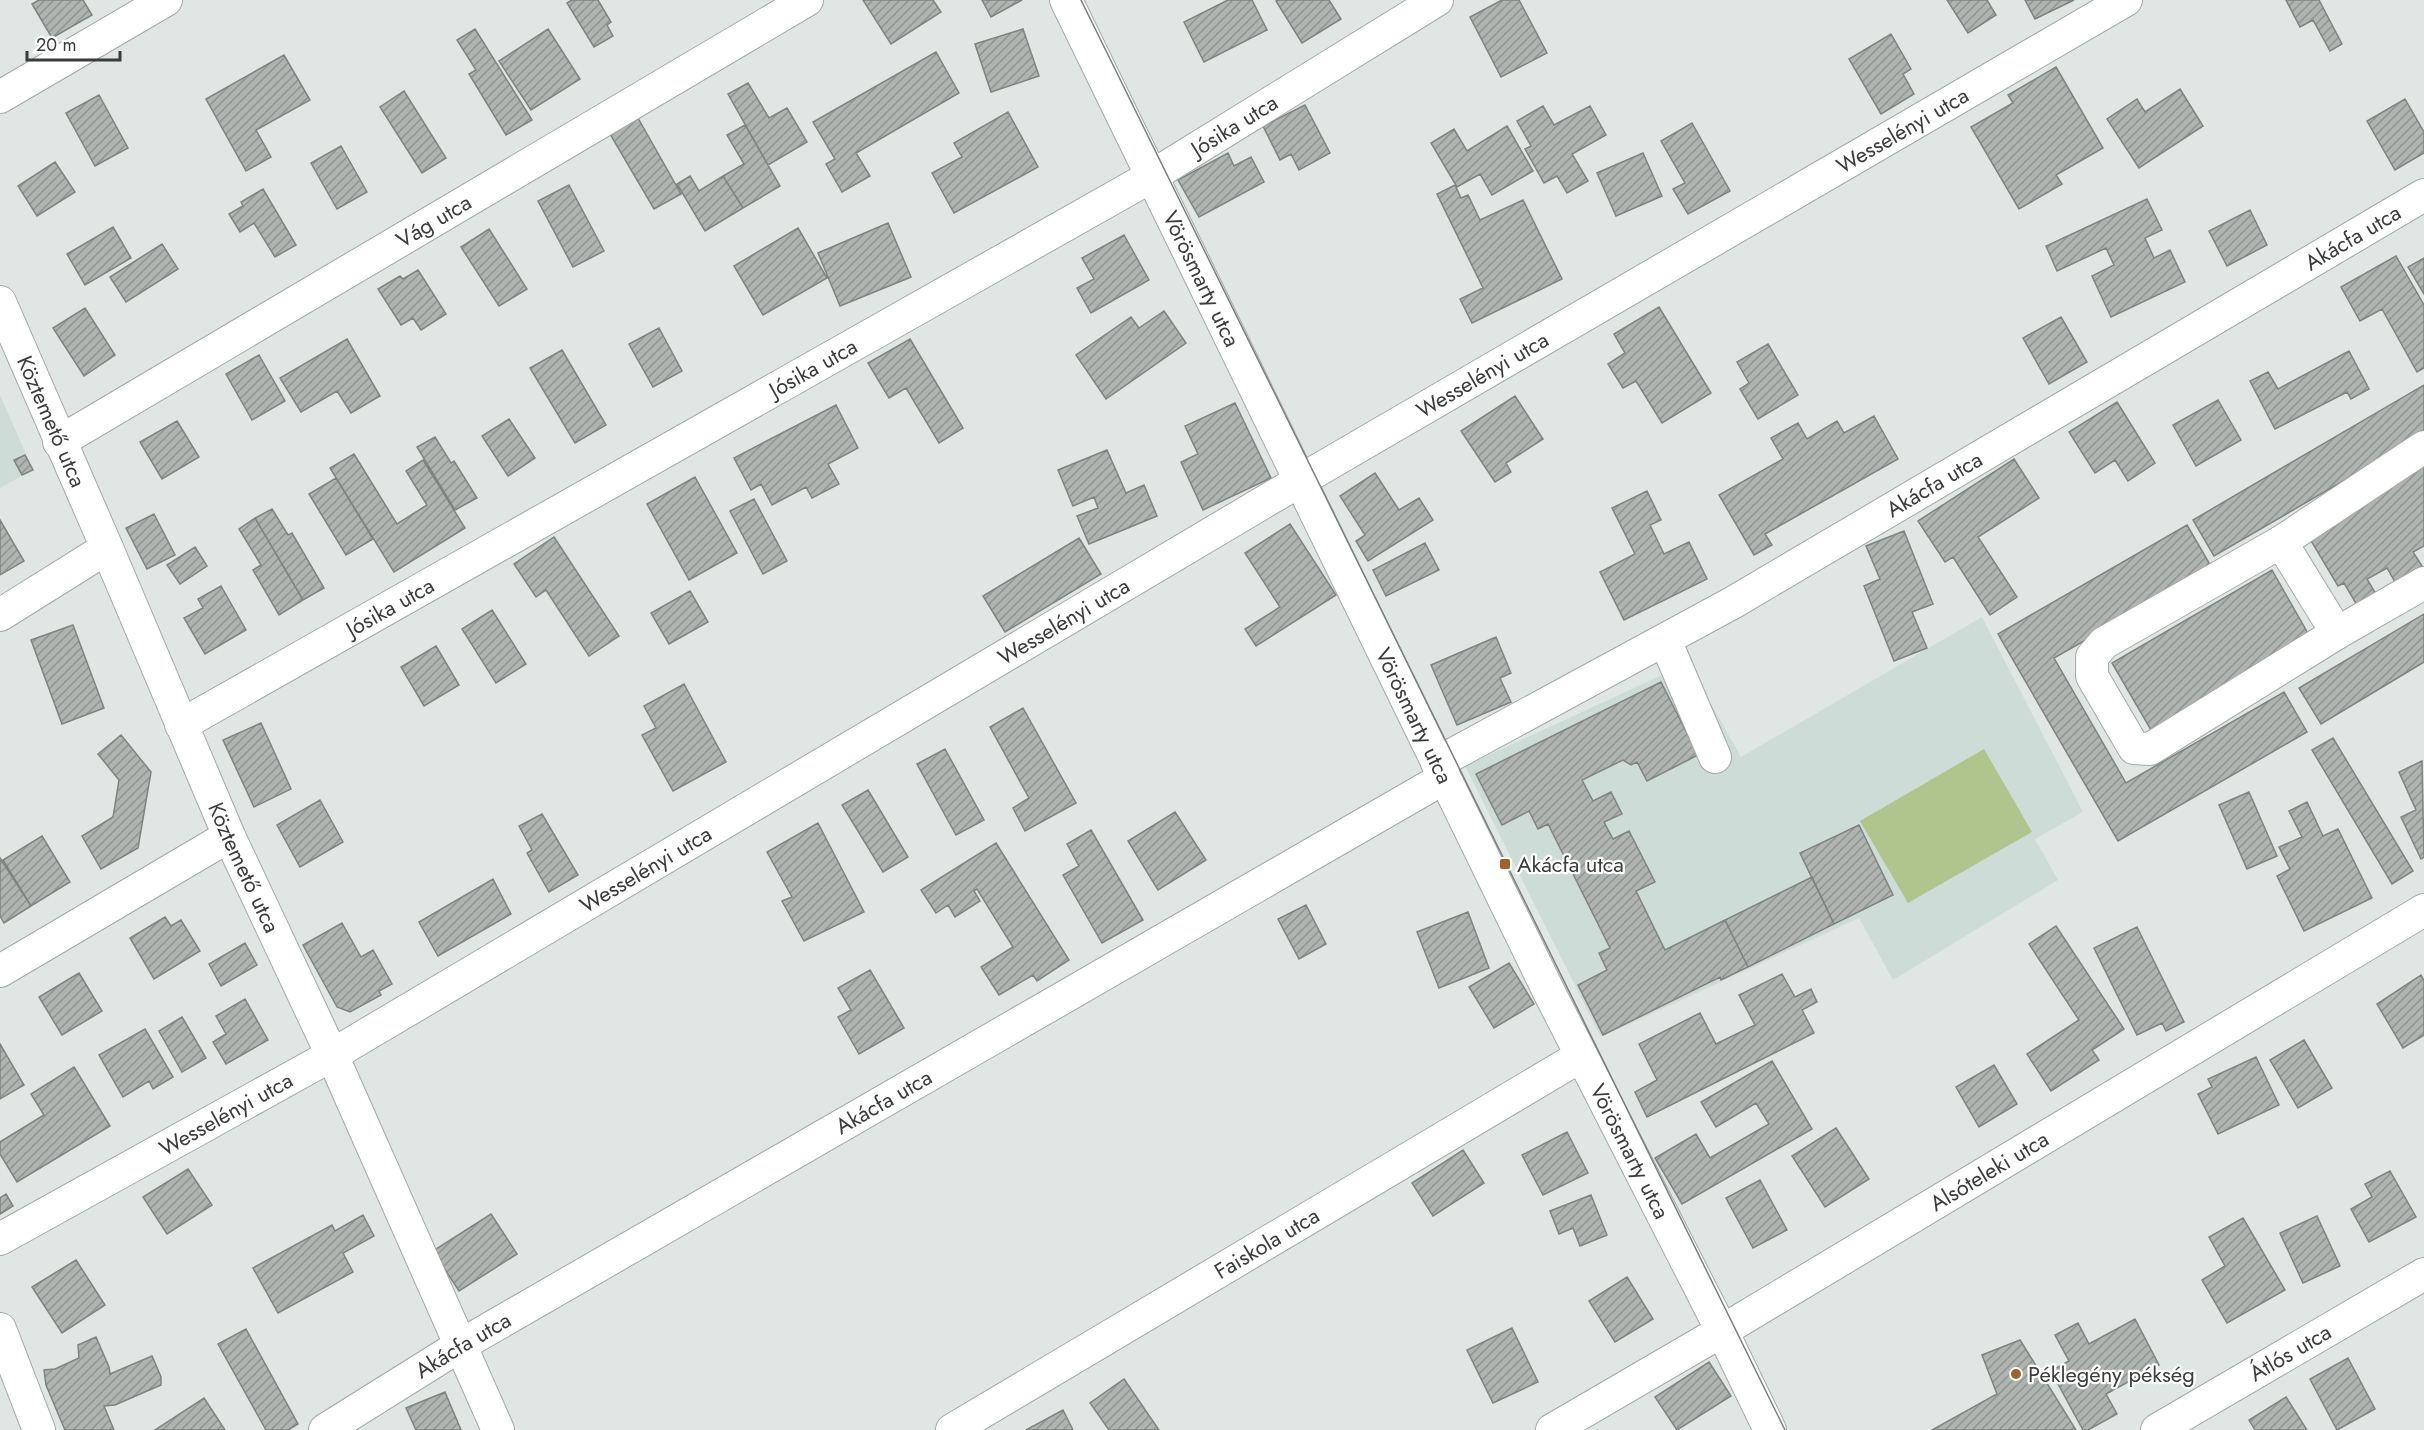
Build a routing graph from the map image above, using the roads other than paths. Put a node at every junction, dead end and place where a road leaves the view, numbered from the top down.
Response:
1 (166, 0) edge
2 (807, 0) edge
3 (1066, 0) edge
4 (1437, 0) edge
5 (2126, 0) edge
6 (0, 97) edge
7 (1152, 176) junction
8 (2424, 195) edge
9 (0, 302) edge
10 (59, 442) junction
11 (2424, 447) edge
12 (1301, 480) junction
13 (2281, 542) junction
14 (107, 548) junction
15 (2424, 583) edge
16 (0, 615) edge
17 (2337, 633) junction
18 (1665, 640) junction
19 (181, 725) junction
20 (1715, 757) dead end
21 (1441, 770) junction
22 (229, 837) junction
23 (2424, 910) edge
24 (0, 970) edge
25 (332, 1055) junction
26 (1581, 1056) junction
27 (0, 1239) edge
28 (2424, 1274) edge
29 (0, 1329) edge
30 (1722, 1331) junction
31 (461, 1345) junction
32 (39, 1430) edge
33 (325, 1430) edge
34 (498, 1430) edge
35 (952, 1430) edge
36 (1552, 1430) edge
37 (1770, 1430) edge
38 (2157, 1430) edge

1 - 6 street
2 - 10 street, Vág utca
3 - 7 street, Vörösmarty utca
4 - 7 street, Jósika utca
5 - 12 street, Wesselényi utca
7 - 12 street, Vörösmarty utca
7 - 19 street, Jósika utca
8 - 18 street, Akácfa utca
9 - 10 street, Köztemető utca
10 - 14 street, Köztemető utca
11 - 13 street
12 - 21 street, Vörösmarty utca
12 - 25 street, Wesselényi utca
13 - 17 street
13 - 17 street
14 - 16 street
14 - 19 street, Köztemető utca
15 - 17 street
18 - 20 street
18 - 21 street, Akácfa utca
19 - 22 street, Köztemető utca
21 - 26 street, Vörösmarty utca
21 - 31 street, Akácfa utca
22 - 24 street
22 - 25 street, Köztemető utca
23 - 30 street, Alsóteleki utca
25 - 27 street, Wesselényi utca
25 - 31 street, Köztemető utca
26 - 30 street, Vörösmarty utca
26 - 35 street, Faiskola utca
28 - 38 street, Átlós utca
29 - 32 street
30 - 36 street, Alsóteleki utca
30 - 37 street, Vörösmarty utca
31 - 33 street, Akácfa utca
31 - 34 street, Köztemető utca

